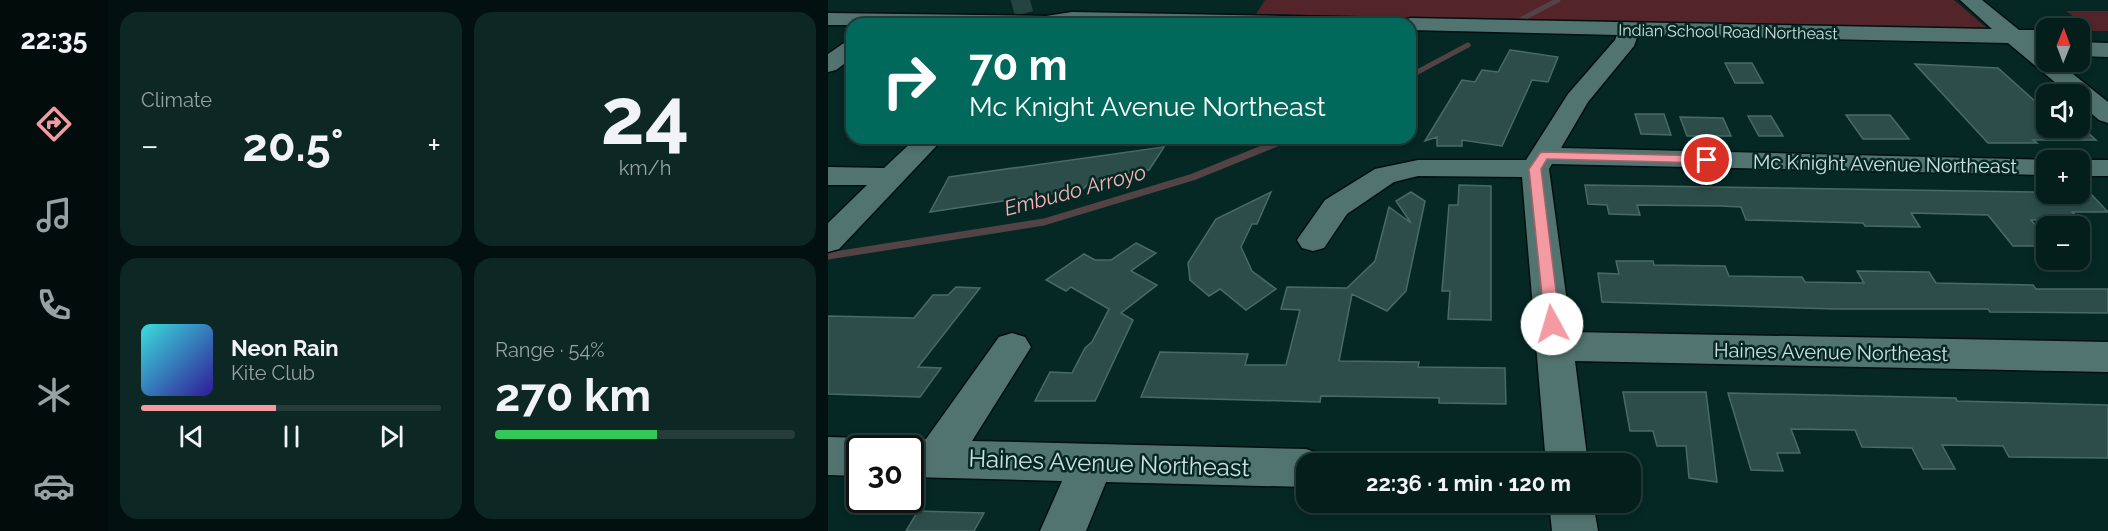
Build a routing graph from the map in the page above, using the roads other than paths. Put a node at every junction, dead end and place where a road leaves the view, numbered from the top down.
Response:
1 (871, 0) edge
2 (882, 0) edge
3 (1069, 0) edge
4 (1970, 0) edge
5 (969, 4) junction
6 (1012, 5) dead end
7 (950, 18) edge
8 (1053, 18) edge
9 (835, 19) edge
10 (1416, 24) edge
11 (1628, 35) junction
12 (1416, 37) edge
13 (2090, 37) edge
14 (2108, 38) edge
15 (2032, 43) edge
16 (2090, 50) edge
17 (2108, 50) edge
18 (846, 56) edge
19 (833, 74) edge
20 (2108, 115) edge
21 (925, 144) edge
22 (1539, 162) junction
23 (2036, 167) edge
24 (2090, 168) edge
25 (2108, 168) edge
26 (829, 177) edge
27 (891, 177) junction
28 (833, 231) edge
29 (1313, 240) dead end
30 (1555, 346) junction
31 (1012, 347) dead end
32 (2108, 357) edge
33 (1566, 453) edge
34 (828, 456) edge
35 (846, 457) edge
36 (924, 458) edge
37 (1094, 461) junction
38 (1296, 468) edge
39 (1573, 513) edge
40 (1063, 531) edge
41 (1575, 531) edge

1 - 9 street
2 - 5 street
3 - 8 street
4 - 15 street
5 - 6 street
5 - 7 street
10 - 11 street, Indian School Road Northeast
11 - 12 street, Indian School Road Northeast
11 - 15 street, Indian School Road Northeast
11 - 22 street
13 - 14 street
15 - 20 street
16 - 17 street
18 - 19 street
21 - 27 street
22 - 23 street, Mc Knight Avenue Northeast
22 - 29 street, Mc Knight Avenue Northeast
22 - 30 street
24 - 25 street
26 - 27 street
27 - 28 street
30 - 32 street, Haines Avenue Northeast
30 - 33 street
31 - 36 street
34 - 35 street
36 - 37 street, Haines Avenue Northeast
37 - 38 street, Haines Avenue Northeast
37 - 40 street
39 - 41 street

